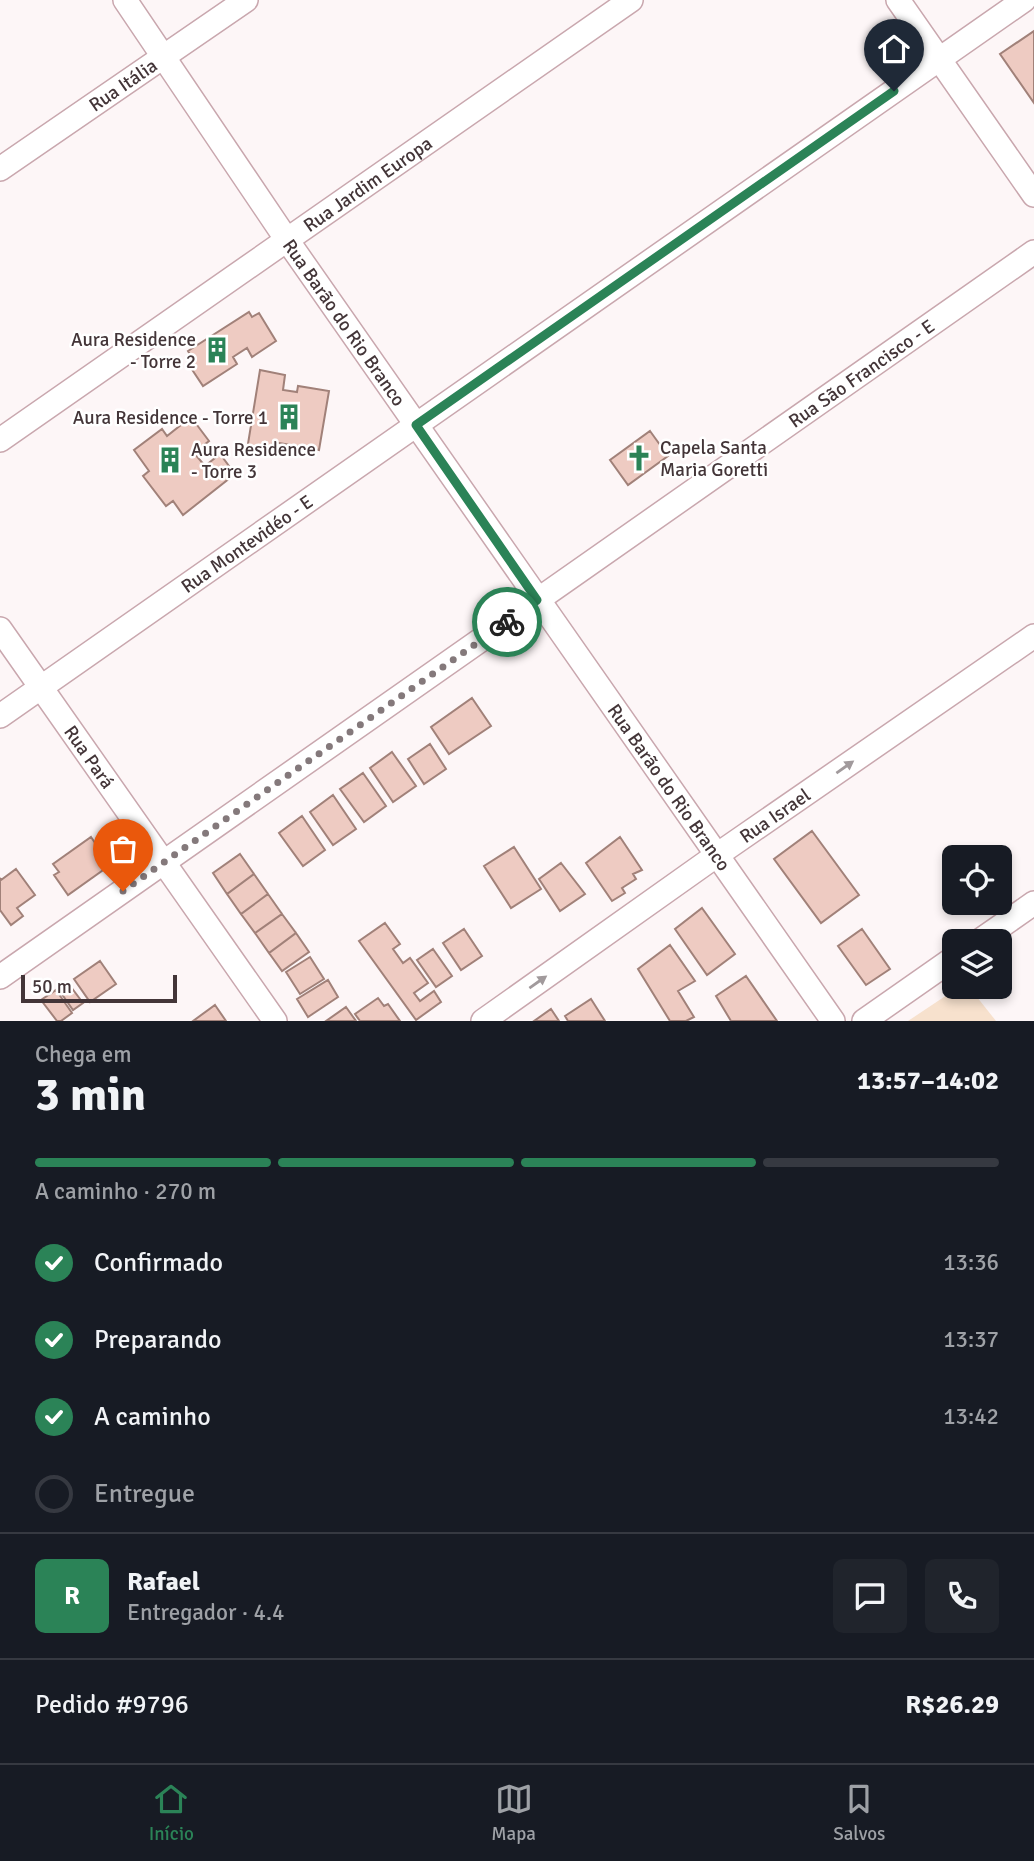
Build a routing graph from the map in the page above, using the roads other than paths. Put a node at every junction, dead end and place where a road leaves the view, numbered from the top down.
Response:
1 (125, 0) edge
2 (246, 0) edge
3 (631, 0) edge
4 (898, 0) edge
5 (1024, 0) edge
6 (163, 57) junction
7 (940, 59) junction
8 (0, 169) edge
9 (1034, 195) edge
10 (287, 240) junction
11 (1034, 252) edge
12 (416, 425) junction
13 (0, 440) edge
14 (537, 600) junction
15 (0, 629) edge
16 (1034, 636) edge
17 (41, 687) junction
18 (0, 716) edge
19 (717, 855) junction
20 (164, 862) junction
21 (1034, 903) edge
22 (997, 929) edge
23 (942, 966) edge
24 (0, 977) edge
25 (275, 1021) edge
26 (483, 1021) edge
27 (833, 1021) edge
28 (864, 1021) edge

1 - 6 street, Rua Barão do Rio Branco
2 - 6 street, Rua Itália
3 - 10 street, Rua Jardim Europa
4 - 7 street
5 - 7 street, Rua Montevidéo - E
6 - 8 street, Rua Itália
6 - 10 street, Rua Barão do Rio Branco
7 - 9 street
7 - 12 street, Rua Montevidéo - E
10 - 12 street, Rua Barão do Rio Branco
10 - 13 street, Rua Jardim Europa
11 - 14 street, Rua São Francisco - E
12 - 14 street, Rua Barão do Rio Branco
12 - 17 street, Rua Montevidéo - E
14 - 19 street, Rua Barão do Rio Branco
14 - 20 street, Rua São Francisco - E
15 - 17 street, Rua Pará
19 -> 16 street, Rua Israel
17 - 18 street, Rua Montevidéo - E
17 - 20 street, Rua Pará
26 -> 19 street, Rua Israel
19 - 27 street, Rua Barão do Rio Branco
20 - 24 street, Rua São Francisco - E
20 - 25 street, Rua Pará
21 - 22 street
23 - 28 street

